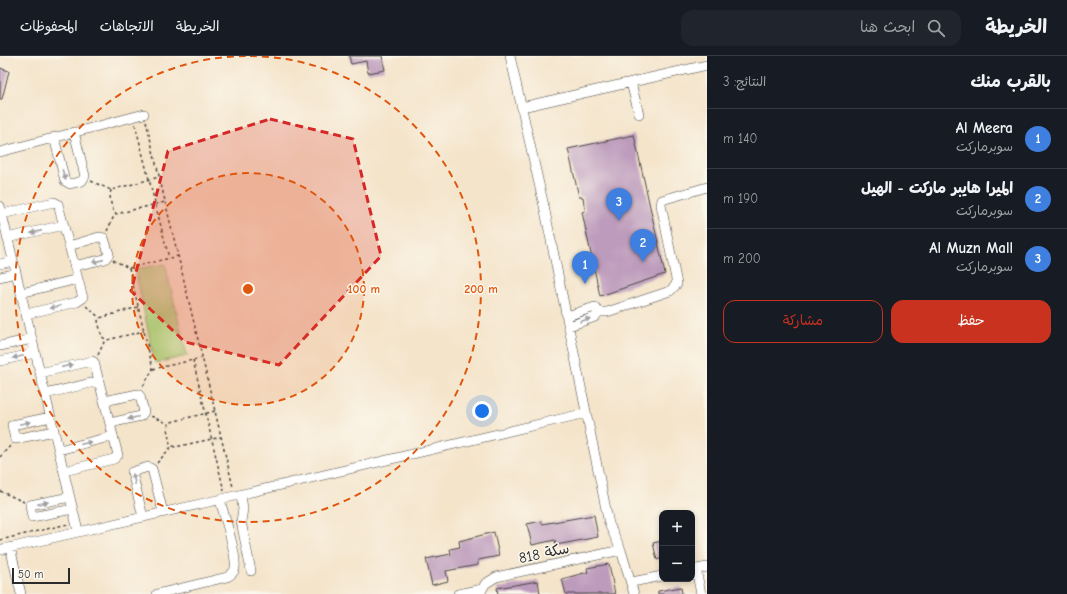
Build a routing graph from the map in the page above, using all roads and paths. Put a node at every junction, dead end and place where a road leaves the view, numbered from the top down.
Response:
1 (510, 56) edge
2 (707, 65) edge
3 (631, 83) junction
4 (522, 107) junction
5 (144, 114) joint
6 (639, 114) dead end
7 (134, 116) junction
8 (74, 132) junction
9 (54, 138) junction
10 (0, 152) edge
11 (159, 177) junction
12 (85, 178) junction
13 (149, 179) junction
14 (707, 187) edge
15 (111, 190) junction
16 (165, 202) junction
17 (156, 204) junction
18 (1, 210) edge
19 (116, 214) junction
20 (64, 225) junction
21 (8, 238) junction
22 (104, 238) junction
23 (69, 246) junction
24 (178, 256) junction
25 (108, 257) junction
26 (169, 258) junction
27 (13, 261) junction
28 (0, 264) edge
29 (74, 266) junction
30 (129, 268) junction
31 (16, 273) junction
32 (0, 277) edge
33 (78, 279) junction
34 (21, 293) junction
35 (82, 300) junction
36 (138, 307) junction
37 (597, 309) junction
38 (26, 314) junction
39 (567, 316) junction
40 (100, 318) junction
41 (569, 326) junction
42 (144, 331) junction
43 (32, 339) junction
44 (105, 339) junction
45 (0, 346) edge
46 (35, 353) junction
47 (202, 358) junction
48 (193, 360) junction
49 (0, 361) edge
50 (94, 362) junction
51 (153, 369) junction
52 (40, 373) junction
53 (99, 381) junction
54 (45, 394) junction
55 (138, 394) junction
56 (104, 401) junction
57 (215, 411) junction
58 (144, 412) junction
59 (586, 413) junction
60 (206, 414) junction
61 (51, 417) junction
62 (110, 423) junction
63 (168, 425) junction
64 (54, 431) junction
65 (113, 436) junction
66 (221, 437) junction
67 (15, 439) junction
68 (211, 439) junction
69 (172, 446) junction
70 (58, 450) junction
71 (0, 457) edge
72 (152, 469) junction
73 (64, 471) junction
74 (0, 491) edge
75 (70, 497) junction
76 (231, 497) junction
77 (30, 505) junction
78 (73, 509) junction
79 (163, 512) junction
80 (143, 517) junction
81 (77, 527) junction
82 (0, 540) edge
83 (10, 547) junction
84 (0, 550) edge
85 (621, 550) junction
86 (707, 567) edge
87 (695, 569) edge
88 (251, 571) dead end
89 (695, 573) edge
90 (659, 577) edge
91 (632, 582) junction
92 (481, 591) edge
93 (21, 594) edge
94 (157, 594) edge
95 (458, 594) edge
96 (634, 594) edge
97 (701, 594) edge

1 - 4 street
2 - 3 street
3 - 4 street
3 - 6 street
4 - 39 street
5 - 7 street
5 - 11 path
7 - 8 street
7 - 13 path
8 - 9 street
8 - 12 street
9 - 10 street
9 -> 12 street
11 - 13 path
11 - 16 path
12 - 15 path
13 - 15 path
13 - 17 path
14 - 37 street
15 - 19 path
16 - 17 path
16 - 24 path
17 - 19 path
17 - 26 path
18 - 20 street
18 - 21 street
19 - 22 path
20 -> 21 street
20 - 23 street
21 - 27 street
22 - 23 street
22 - 25 street
23 - 29 street
24 - 26 path
24 - 47 path
25 -> 29 street
25 - 30 path
26 - 30 path
27 - 28 street
27 - 31 street
29 - 33 street
30 - 36 path
31 - 32 street
31 - 34 street
33 - 34 street
33 - 35 street
34 - 38 street
35 -> 38 street
35 - 40 path
36 - 40 path
36 - 42 path
37 - 39 street
41 -> 37 street
38 - 43 street
39 - 41 street
40 - 44 path
41 - 59 street
42 - 44 path
42 - 51 path
43 - 45 street
43 - 46 street
44 - 50 path
46 -> 49 street
46 - 52 street
47 - 48 path
47 - 57 path
48 - 51 path
48 - 60 path
52 -> 50 street
50 - 53 street
51 - 55 path
52 - 54 street
53 - 54 street
53 - 56 street
54 - 61 street
55 - 56 street
55 - 58 street
56 - 62 street
57 - 60 path
57 - 66 path
58 -> 62 street
58 - 63 path
59 - 76 street
59 - 85 street
60 - 63 path
60 - 68 path
61 - 64 street
67 -> 61 street
62 - 65 street
63 - 69 path
64 - 67 street
64 - 70 street
70 -> 65 street
65 - 73 street
66 - 68 path
66 - 76 path
67 - 71 path
68 - 69 path
68 - 76 path
69 - 72 path
70 - 73 street
72 - 79 street
80 -> 72 street
73 - 75 street
74 - 77 path
77 -> 75 street
75 - 78 street
76 - 79 street
76 - 88 street
76 - 94 street
77 - 78 street
78 - 81 street
79 - 80 street
80 - 81 street
81 - 82 path
81 - 83 street
83 - 84 street
83 - 93 street
85 - 91 street
85 - 92 street, سكة 818
86 - 87 street
89 - 97 street
90 - 91 street
91 - 96 street
92 - 95 street

